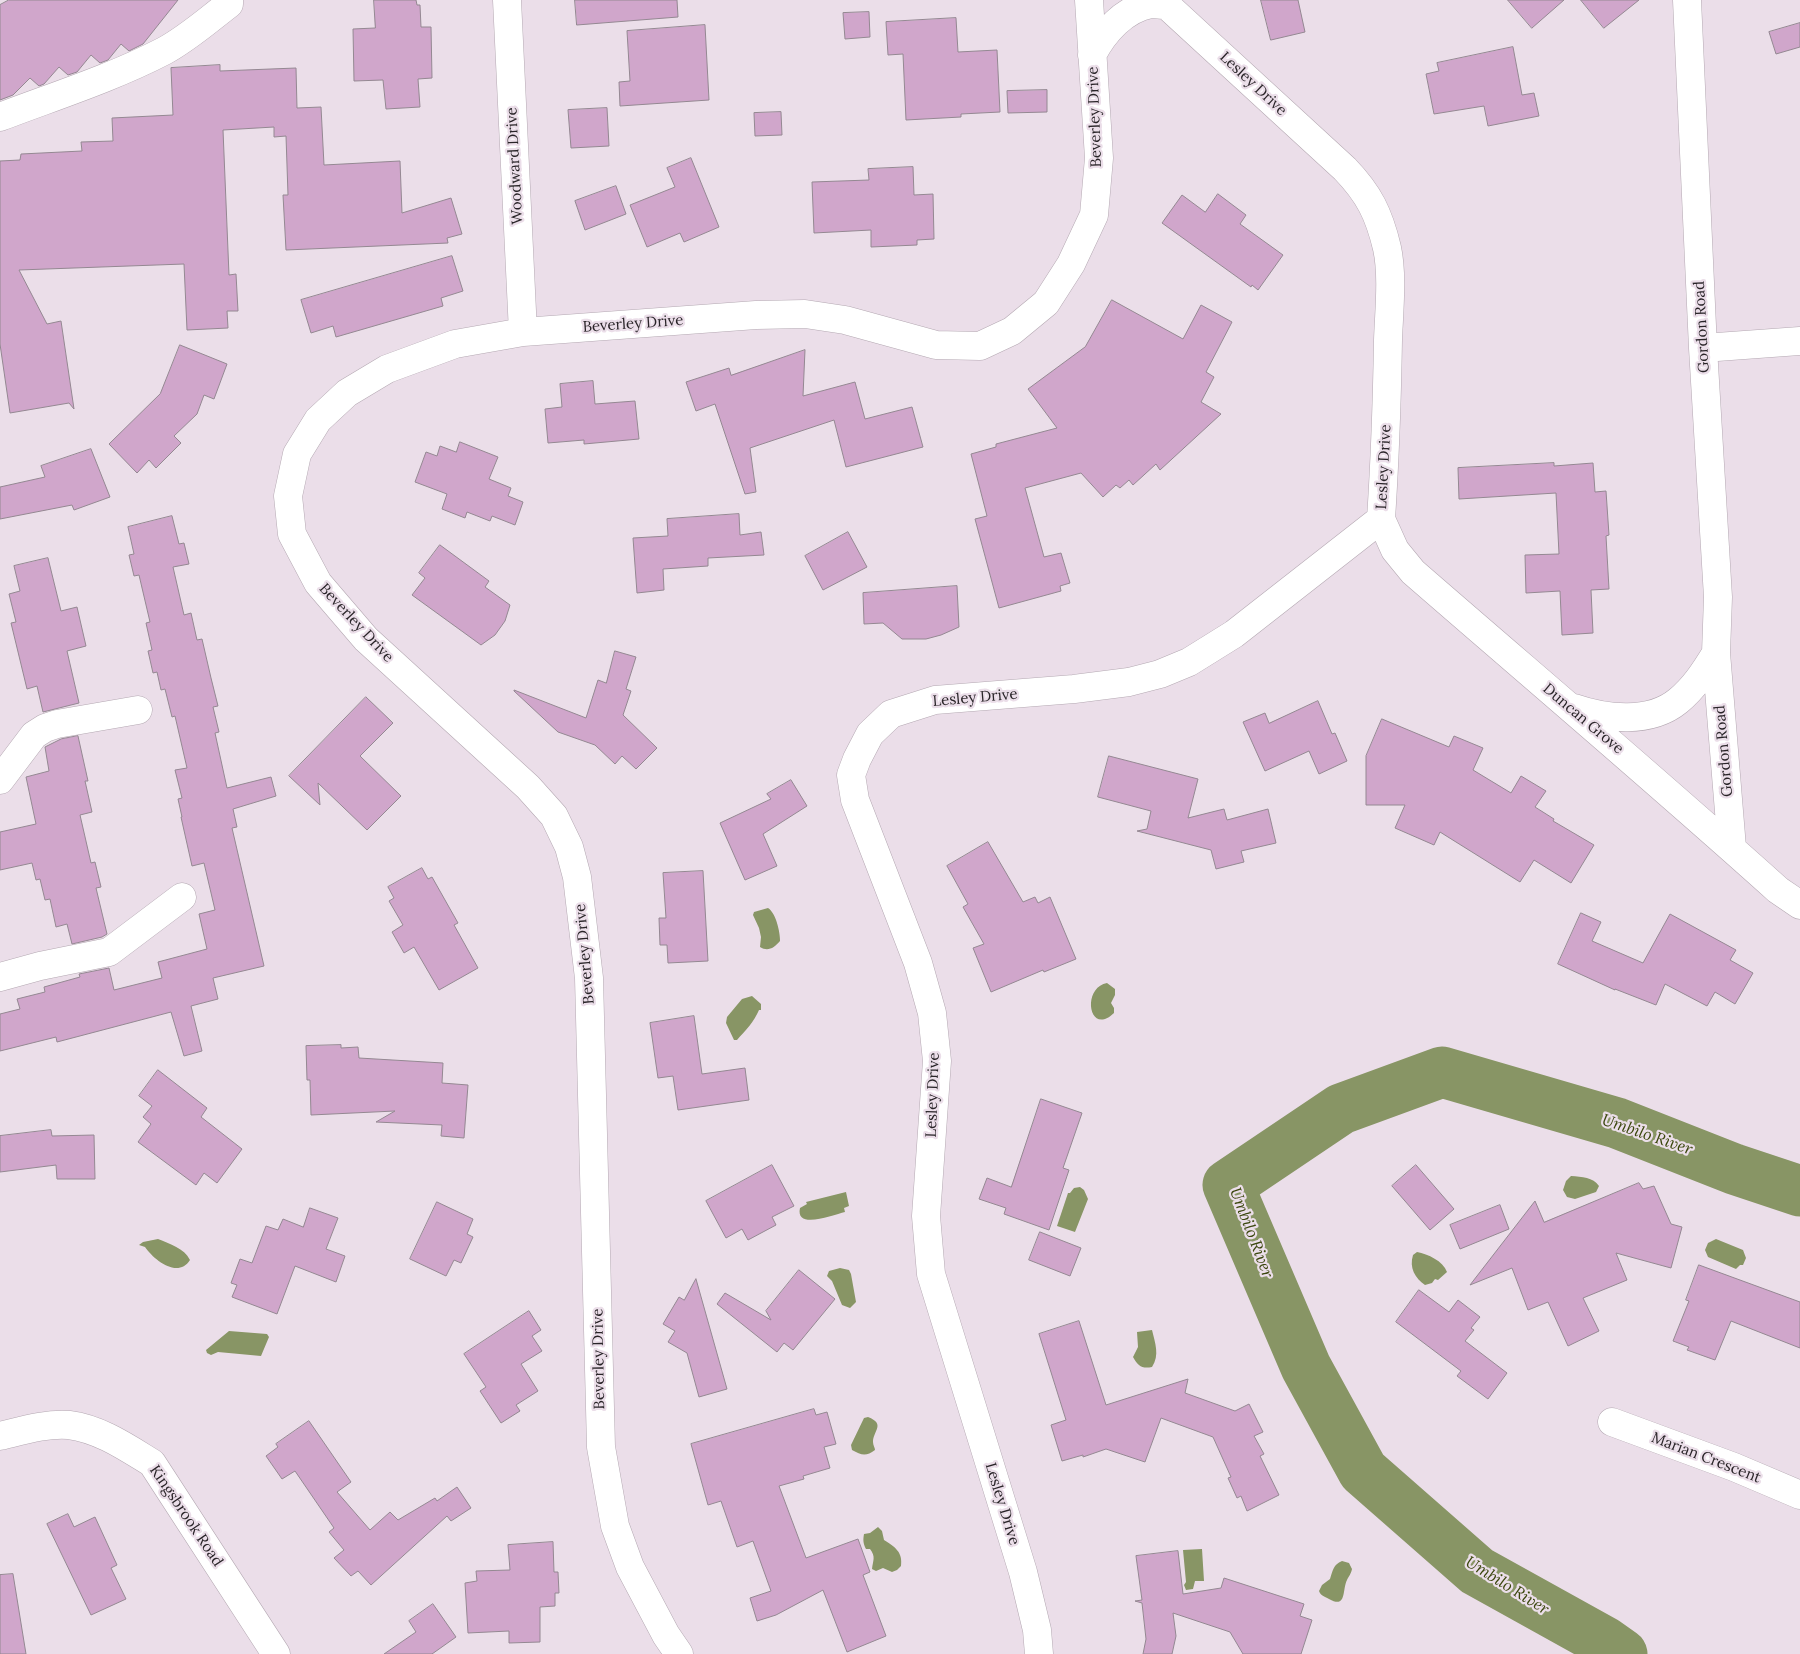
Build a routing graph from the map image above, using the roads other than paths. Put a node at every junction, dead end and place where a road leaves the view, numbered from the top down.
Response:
1 (229, 0) edge
2 (507, 0) edge
3 (1089, 0) edge
4 (1687, 0) edge
5 (1164, 2) edge
6 (1092, 55) junction
7 (0, 117) edge
8 (523, 332) junction
9 (1800, 341) edge
10 (1703, 348) junction
11 (1381, 519) junction
12 (1716, 653) junction
13 (1566, 706) junction
14 (138, 710) dead end
15 (0, 780) edge
16 (1732, 848) junction
17 (182, 897) dead end
18 (1800, 905) edge
19 (0, 977) edge
20 (1612, 1422) dead end
21 (0, 1436) edge
22 (1800, 1495) edge
23 (276, 1654) edge
24 (679, 1654) edge
25 (1039, 1654) edge

1 - 7 street
2 - 8 street, Woodward Drive
3 - 6 street, Beverley Drive
4 - 10 street, Gordon Road
5 - 6 street
5 - 11 street, Lesley Drive
6 - 8 street, Beverley Drive
8 - 24 street, Beverley Drive
9 - 10 street
10 - 12 street, Gordon Road
11 - 13 street, Duncan Grove
11 - 25 street, Lesley Drive
12 - 13 street, Gordon Road
12 - 16 street, Gordon Road
13 - 16 street, Duncan Grove
14 - 15 street
16 - 18 street, Duncan Grove
17 - 19 street
20 - 22 street, Marian Crescent
21 - 23 street, Kingsbrook Road

